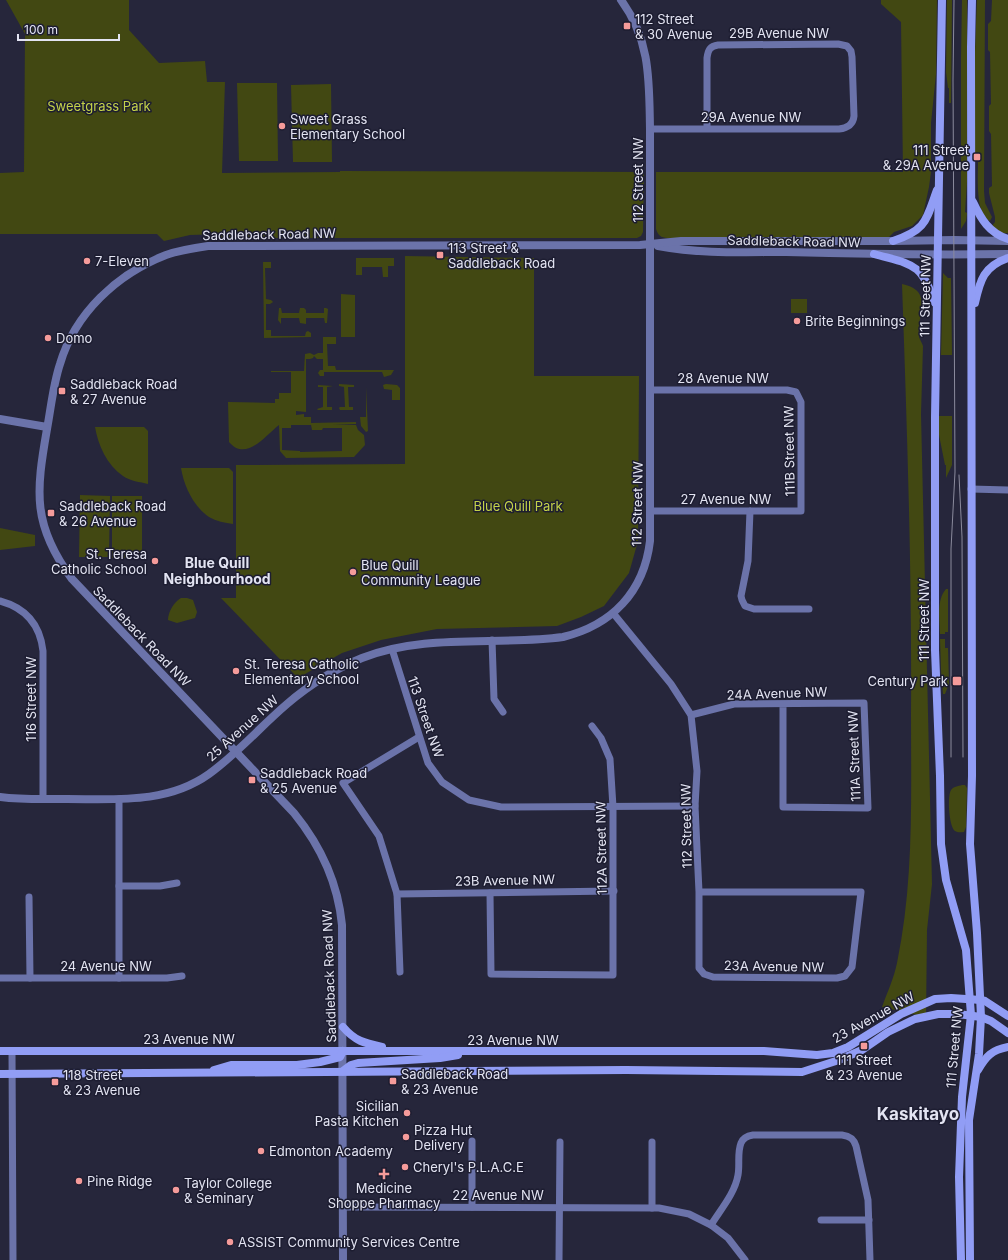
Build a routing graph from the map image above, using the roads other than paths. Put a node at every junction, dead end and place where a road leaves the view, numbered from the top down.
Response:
1 (622, 0) edge
2 (942, 0) edge
3 (972, 0) edge
4 (851, 124) joint
5 (650, 129) junction
6 (706, 129) junction
7 (939, 183) junction
8 (972, 198) junction
9 (938, 240) junction
10 (972, 240) junction
11 (1008, 240) edge
12 (893, 241) junction
13 (650, 244) junction
14 (874, 254) junction
15 (938, 254) junction
16 (972, 254) junction
17 (1008, 254) edge
18 (1008, 258) edge
19 (937, 309) junction
20 (972, 315) junction
21 (650, 390) junction
22 (796, 392) joint
23 (0, 419) edge
24 (47, 427) junction
25 (971, 489) junction
26 (1008, 490) edge
27 (650, 511) junction
28 (750, 511) junction
29 (801, 511) joint
30 (0, 601) edge
31 (809, 609) dead end
32 (613, 613) junction
33 (492, 640) junction
34 (392, 649) junction
35 (864, 703) joint
36 (783, 704) junction
37 (503, 712) dead end
38 (691, 715) junction
39 (592, 726) dead end
40 (419, 737) junction
41 (236, 752) junction
42 (0, 797) edge
43 (43, 799) junction
44 (119, 799) junction
45 (695, 806) junction
46 (613, 807) junction
47 (177, 882) dead end
48 (119, 886) junction
49 (614, 891) junction
50 (490, 892) junction
51 (699, 892) junction
52 (397, 894) junction
53 (29, 897) dead end
54 (400, 972) dead end
55 (704, 974) joint
56 (182, 976) dead end
57 (0, 978) edge
58 (30, 978) junction
59 (119, 978) junction
60 (970, 1000) junction
61 (981, 1000) junction
62 (971, 1016) junction
63 (1008, 1016) edge
64 (981, 1017) junction
65 (343, 1027) junction
66 (1008, 1034) edge
67 (1008, 1047) edge
68 (0, 1051) edge
69 (12, 1051) junction
70 (343, 1051) junction
71 (398, 1051) junction
72 (476, 1052) junction
73 (343, 1071) junction
74 (0, 1074) edge
75 (12, 1074) junction
76 (202, 1074) junction
77 (976, 1074) junction
78 (472, 1140) dead end
79 (560, 1142) dead end
80 (652, 1142) dead end
81 (343, 1207) junction
82 (472, 1207) junction
83 (560, 1208) junction
84 (652, 1208) junction
85 (821, 1220) dead end
86 (869, 1220) junction
87 (711, 1225) junction
88 (13, 1260) edge
89 (343, 1260) edge
90 (559, 1260) edge
91 (745, 1260) edge
92 (870, 1260) edge
93 (961, 1260) edge
94 (970, 1260) edge

1 - 5 street, 112 Street NW
2 - 7 main road, 111 Street NW
3 - 8 main road, 111 Street NW
4 - 6 street, 29A Avenue NW
4 - 6 street, 29B Avenue NW
5 - 6 street, 29A Avenue NW
5 - 13 street, 112 Street NW
7 - 9 main road, 111 Street NW
7 - 12 main road
8 - 10 main road, 111 Street NW
8 - 11 main road
9 - 10 street
9 - 12 street, Saddleback Road NW
9 - 15 main road, 111 Street NW
10 - 11 street
10 - 16 main road, 111 Street NW
12 - 13 street, Saddleback Road NW
13 - 14 street, Saddleback Road NW
13 - 21 street, 112 Street NW
13 - 24 street, Saddleback Road NW
14 - 15 street, Saddleback Road NW
14 - 19 main road
15 - 16 street
15 - 19 main road, 111 Street NW
16 - 17 street
16 - 20 main road, 111 Street NW
18 - 20 main road
19 - 60 main road, 111 Street NW
20 - 25 main road, 111 Street NW
21 - 22 street, 28 Avenue NW
21 - 27 street, 112 Street NW
22 - 29 street, 111B Street NW
23 - 24 street
24 - 41 street, Saddleback Road NW
25 - 26 street
25 - 61 main road, 111 Street NW
27 - 28 street, 27 Avenue NW
27 - 32 street, 112 Street NW
28 - 29 street, 27 Avenue NW
28 - 31 street
30 - 43 street, 116 Street NW
32 - 33 street, 25 Avenue NW
32 - 38 street, 112 Street NW
33 - 34 street, 25 Avenue NW
33 - 37 street
34 - 40 street, 113 Street NW
34 - 41 street, 25 Avenue NW
35 - 36 street, 24A Avenue NW
35 - 36 street, 111A Street NW
36 - 38 street, 24A Avenue NW
38 - 45 street, 112 Street NW
39 - 46 street, 112A Street NW
40 - 46 street, 113 Street NW
40 - 52 street
41 - 44 street, 25 Avenue NW
41 - 65 street, Saddleback Road NW
42 - 43 street, 25 Avenue NW
43 - 44 street, 25 Avenue NW
44 - 48 street
45 - 46 street
45 - 51 street, 112 Street NW
46 - 49 street, 112A Street NW
47 - 48 street
48 - 59 street
49 - 50 street, 23B Avenue NW
49 - 50 street, 112A Street NW
50 - 52 street, 23B Avenue NW
51 - 55 street, 112 Street NW
51 - 55 street, 23A Avenue NW
52 - 54 street
53 - 58 street
56 - 59 street, 24 Avenue NW
57 - 58 street, 24 Avenue NW
58 - 59 street, 24 Avenue NW
60 - 61 main road, 23 Avenue NW
60 - 62 main road, 111 Street NW
60 - 72 main road, 23 Avenue NW
61 - 63 main road
61 - 64 main road, 111 Street NW
62 - 64 main road, 23 Avenue NW
62 - 73 main road, 23 Avenue NW
62 - 93 main road, 111 Street NW
64 - 66 main road, 23 Avenue NW
64 - 77 main road, 111 Street NW
65 - 70 street, Saddleback Road NW
65 - 71 main road
67 - 77 main road
68 - 69 main road, 23 Avenue NW
69 - 70 main road, 23 Avenue NW
69 - 75 street
70 - 71 main road, 23 Avenue NW
70 - 73 street, Saddleback Road NW
70 - 76 main road
71 - 72 main road, 23 Avenue NW
72 - 73 main road
73 - 76 main road, 23 Avenue NW
73 - 81 street, Saddleback Road NW
74 - 75 main road, 23 Avenue NW
75 - 76 main road, 23 Avenue NW
75 - 88 street
77 - 94 main road, 111 Street NW
78 - 82 street
79 - 83 street
80 - 84 street
81 - 82 street, 22 Avenue NW
81 - 89 street, Saddleback Road NW
82 - 83 street, 22 Avenue NW
83 - 84 street, 22 Avenue NW
83 - 90 street
84 - 87 street, 22 Avenue NW
85 - 86 street
86 - 87 street
86 - 92 street
87 - 91 street

